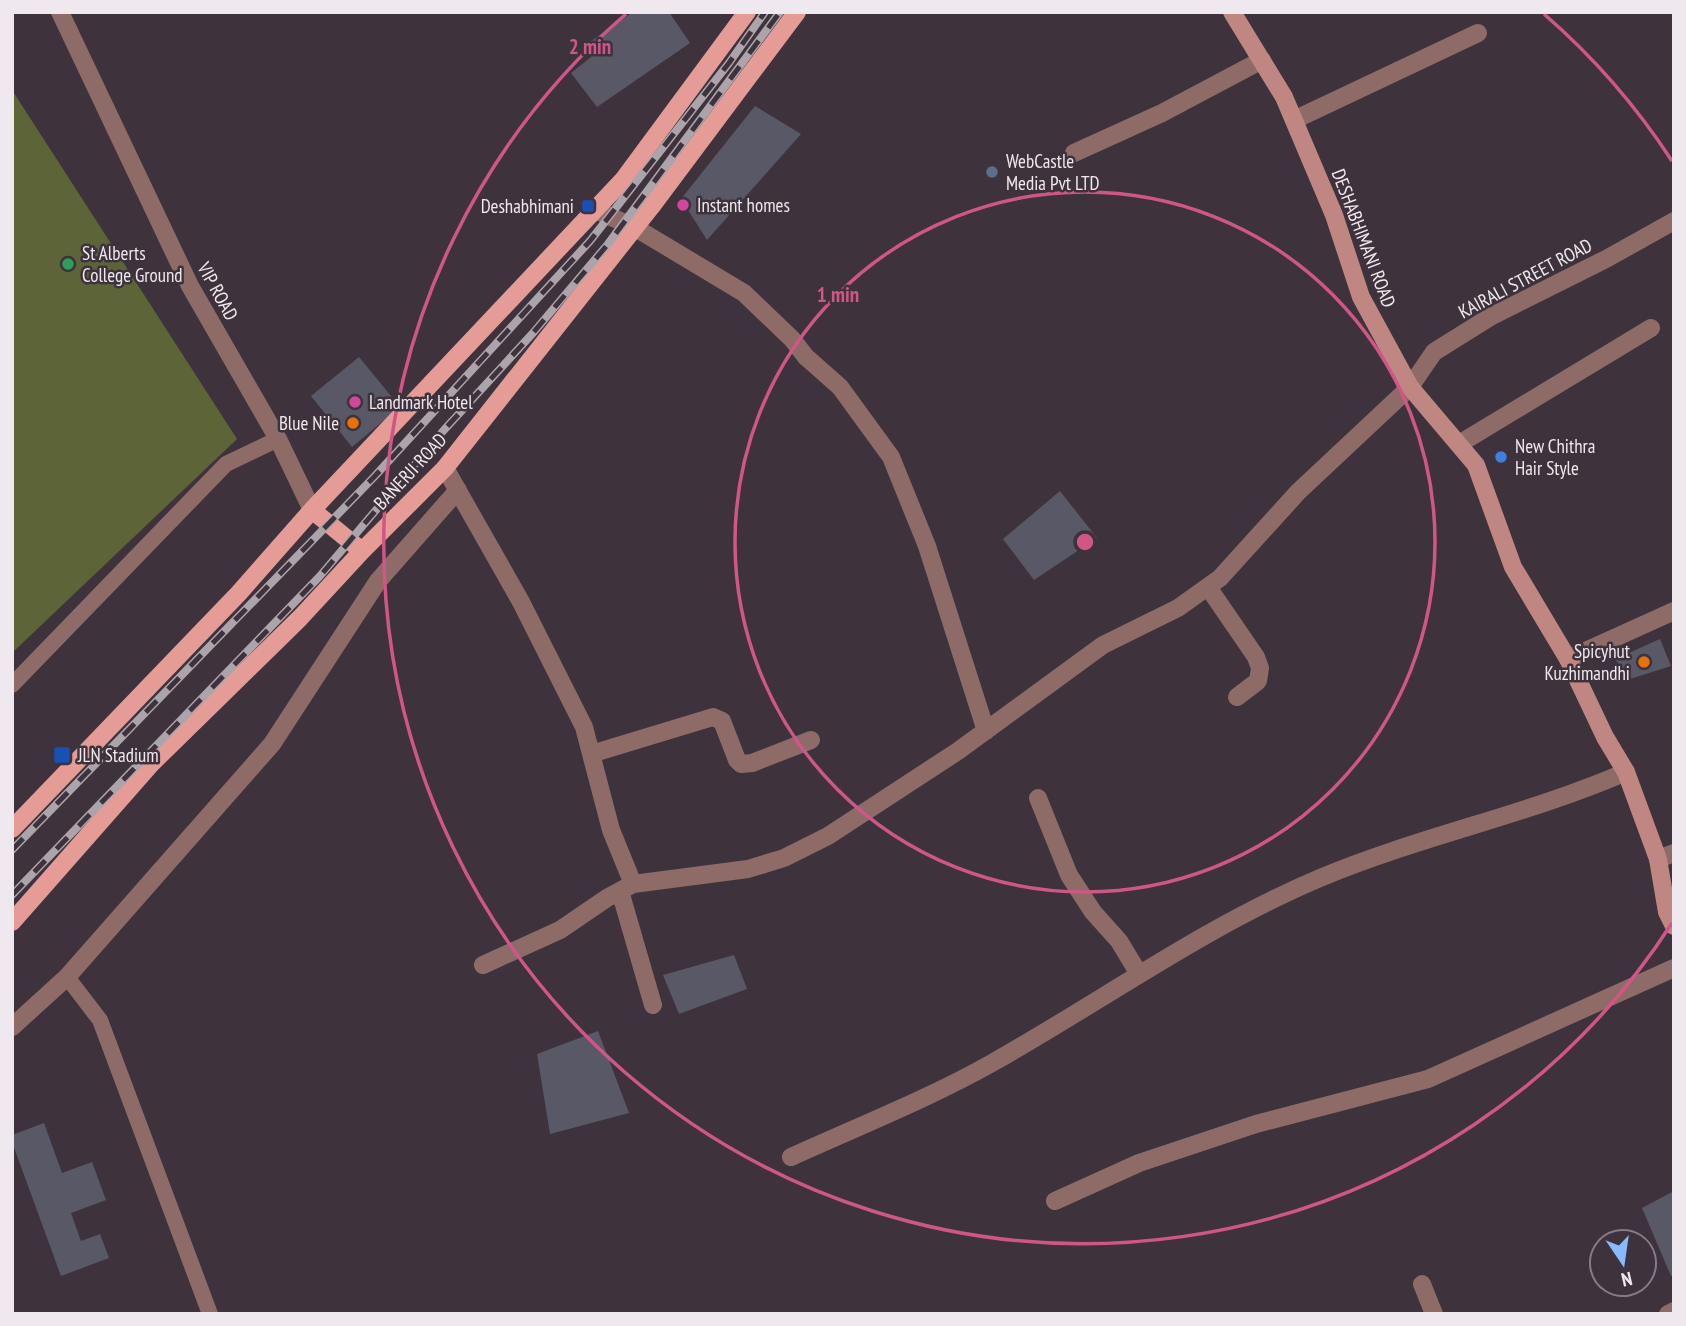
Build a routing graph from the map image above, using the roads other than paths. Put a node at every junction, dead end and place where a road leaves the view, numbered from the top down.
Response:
1 (60, 12) edge
2 (747, 12) edge
3 (797, 12) edge
4 (1232, 12) edge
5 (1478, 33) dead end
6 (1262, 60) junction
7 (1294, 121) junction
8 (1074, 153) dead end
9 (595, 210) junction
10 (1674, 221) edge
11 (634, 227) junction
12 (1651, 328) dead end
13 (1410, 387) junction
14 (278, 439) junction
15 (1458, 444) junction
16 (445, 468) junction
17 (458, 490) junction
18 (312, 510) junction
19 (362, 551) junction
20 (1208, 587) junction
21 (1674, 611) edge
22 (1568, 659) junction
23 (12, 685) edge
24 (1237, 696) dead end
25 (986, 731) junction
26 (811, 740) dead end
27 (591, 754) junction
28 (1626, 772) junction
29 (1038, 798) dead end
30 (12, 830) edge
31 (1666, 856) edge
32 (627, 887) junction
33 (12, 922) edge
34 (1674, 926) edge
35 (483, 965) dead end
36 (1674, 968) edge
37 (1139, 974) junction
38 (67, 977) junction
39 (653, 1005) dead end
40 (12, 1027) edge
41 (791, 1157) dead end
42 (1055, 1201) dead end
43 (1422, 1284) dead end
44 (1674, 1311) edge
45 (210, 1314) edge
46 (1434, 1314) edge
47 (1668, 1314) edge

1 - 14 street, VIP ROAD
2 - 9 main road
3 - 11 main road, BANERJI ROAD
4 - 6 street, DESHABHIMANI ROAD
5 - 7 street
6 - 7 street, DESHABHIMANI ROAD
6 - 8 street
7 - 13 street, DESHABHIMANI ROAD
9 - 11 street
9 - 18 main road
10 - 13 street, KAIRALI STREET ROAD
11 - 16 main road, BANERJI ROAD
11 - 25 street
12 - 15 street
13 - 15 street, DESHABHIMANI ROAD
13 - 20 street, KAIRALI STREET ROAD
14 - 18 street, VIP ROAD
14 - 23 lane
15 - 22 street, DESHABHIMANI ROAD
16 - 17 street
16 - 19 main road, BANERJI ROAD
17 - 27 street
17 - 38 street
18 - 19 main road
18 - 30 main road
19 - 33 main road, BANERJI ROAD
20 - 24 street
20 - 25 street, KAIRALI STREET ROAD
21 - 22 street
22 - 28 street, DESHABHIMANI ROAD
25 - 32 street, KAIRALI STREET ROAD
26 - 27 street
27 - 32 street
28 - 31 street, DESHABHIMANI ROAD
28 - 37 street
29 - 37 street
31 - 34 street, DESHABHIMANI ROAD
32 - 35 street
32 - 39 street
36 - 42 street
37 - 41 street
38 - 40 street
38 - 45 lane
43 - 46 street
44 - 47 street

